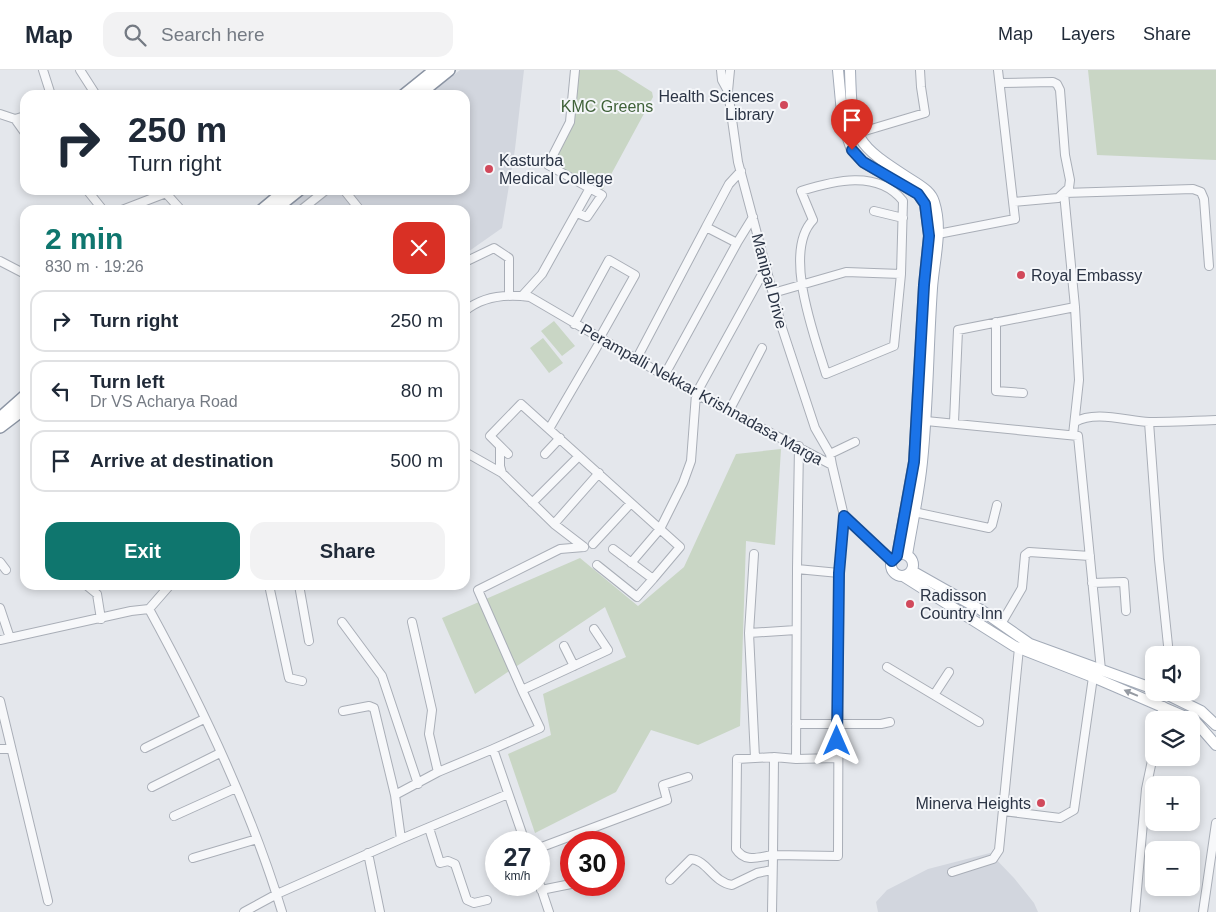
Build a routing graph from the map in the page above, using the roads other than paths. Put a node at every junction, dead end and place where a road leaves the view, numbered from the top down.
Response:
1 (43, 70) edge
2 (80, 70) edge
3 (435, 70) edge
4 (449, 70) edge
5 (574, 70) edge
6 (721, 70) edge
7 (730, 70) edge
8 (838, 70) edge
9 (850, 70) edge
10 (920, 70) edge
11 (998, 70) edge
12 (1000, 84) junction
13 (49, 90) edge
14 (93, 90) edge
15 (410, 90) edge
16 (424, 90) edge
17 (728, 91) junction
18 (0, 114) edge
19 (20, 118) edge
20 (15, 119) junction
21 (20, 126) edge
22 (858, 133) junction
23 (741, 171) junction
24 (590, 188) junction
25 (1064, 193) junction
26 (91, 195) edge
27 (152, 195) edge
28 (160, 195) edge
29 (168, 195) edge
30 (280, 195) edge
31 (293, 195) edge
32 (320, 195) edge
33 (348, 195) edge
34 (147, 202) junction
35 (1014, 202) junction
36 (99, 205) edge
37 (138, 205) edge
38 (177, 205) edge
39 (268, 205) edge
40 (280, 205) edge
41 (307, 205) edge
42 (356, 205) edge
43 (874, 211) dead end
44 (577, 213) junction
45 (753, 217) junction
46 (902, 218) junction
47 (706, 226) junction
48 (938, 234) junction
49 (738, 243) junction
50 (470, 260) edge
51 (0, 261) edge
52 (1208, 266) dead end
53 (766, 267) junction
54 (20, 271) edge
55 (901, 274) junction
56 (800, 285) junction
57 (928, 286) junction
58 (773, 292) junction
59 (509, 296) junction
60 (522, 296) junction
61 (1074, 307) junction
62 (470, 308) edge
63 (996, 322) junction
64 (574, 324) junction
65 (600, 339) junction
66 (762, 348) dead end
67 (636, 360) junction
68 (664, 376) junction
69 (1023, 393) dead end
70 (696, 394) junction
71 (20, 400) edge
72 (729, 411) junction
73 (20, 412) edge
74 (0, 418) edge
75 (1216, 420) edge
76 (926, 421) junction
77 (954, 422) junction
78 (1075, 422) junction
79 (1149, 422) junction
80 (0, 427) edge
81 (549, 429) junction
82 (1073, 435) junction
83 (560, 438) junction
84 (855, 442) dead end
85 (799, 446) junction
86 (500, 448) junction
87 (508, 454) dead end
88 (545, 454) dead end
89 (830, 454) junction
90 (470, 455) edge
91 (579, 456) junction
92 (832, 465) junction
93 (502, 473) junction
94 (599, 473) junction
95 (532, 502) junction
96 (632, 502) junction
97 (997, 506) dead end
98 (914, 512) junction
99 (844, 516) junction
100 (554, 524) junction
101 (660, 529) junction
102 (592, 544) dead end
103 (613, 549) dead end
104 (754, 554) dead end
105 (1090, 556) junction
106 (898, 557) junction
107 (0, 562) edge
108 (631, 563) junction
109 (597, 565) dead end
110 (797, 569) junction
111 (6, 570) dead end
112 (839, 573) junction
113 (907, 574) junction
114 (653, 579) junction
115 (1092, 582) junction
116 (92, 590) edge
117 (163, 590) edge
118 (270, 590) edge
119 (300, 590) edge
120 (0, 608) edge
121 (149, 609) junction
122 (1126, 611) dead end
123 (101, 619) junction
124 (342, 622) dead end
125 (412, 622) dead end
126 (1002, 624) junction
127 (594, 629) dead end
128 (796, 630) junction
129 (750, 633) junction
130 (10, 638) junction
131 (0, 640) edge
132 (309, 641) dead end
133 (564, 646) dead end
134 (1168, 646) edge
135 (1019, 648) junction
136 (574, 666) junction
137 (887, 667) dead end
138 (1101, 670) junction
139 (949, 672) dead end
140 (1093, 677) junction
141 (302, 681) dead end
142 (1145, 687) edge
143 (522, 690) junction
144 (934, 695) junction
145 (0, 701) edge
146 (1184, 701) edge
147 (1163, 706) junction
148 (343, 711) dead end
149 (1162, 711) edge
150 (204, 719) junction
151 (890, 722) dead end
152 (979, 722) dead end
153 (837, 723) junction
154 (796, 724) junction
155 (1216, 724) edge
156 (1216, 744) edge
157 (145, 748) dead end
158 (0, 749) edge
159 (12, 749) junction
160 (493, 750) junction
161 (220, 753) junction
162 (774, 757) junction
163 (755, 758) junction
164 (838, 758) junction
165 (796, 759) junction
166 (1151, 766) edge
167 (438, 772) junction
168 (688, 777) dead end
169 (418, 784) junction
170 (152, 787) dead end
171 (236, 788) junction
172 (508, 794) junction
173 (396, 795) junction
174 (1003, 811) junction
175 (174, 816) dead end
176 (1216, 823) edge
177 (429, 828) junction
178 (521, 831) edge
179 (401, 838) junction
180 (257, 839) junction
181 (550, 844) edge
182 (368, 853) junction
183 (772, 855) junction
184 (193, 858) dead end
185 (772, 870) junction
186 (952, 872) dead end
187 (670, 880) dead end
188 (277, 894) junction
189 (543, 896) edge
190 (487, 900) dead end
191 (48, 901) dead end
192 (244, 912) edge
193 (282, 912) edge
194 (380, 912) edge
195 (549, 912) edge
196 (772, 912) edge
197 (1135, 912) edge
198 (1203, 912) edge

1 - 13 street
2 - 14 street
3 - 15 highway
4 - 16 highway
5 - 24 street
6 - 17 street
7 - 17 street
8 - 57 main road
9 - 22 main road
10 - 22 street
11 - 12 street
12 - 25 street
12 - 35 street
17 - 23 street, Manipal Drive
18 - 20 street
19 - 20 street
20 - 21 street
22 - 48 main road
23 - 45 street, Manipal Drive
23 - 47 street
24 - 44 street
24 - 44 street
25 - 35 street
25 - 52 street
25 - 61 street
26 - 36 street
27 - 34 street
28 - 34 street
29 - 38 street
30 - 39 highway
31 - 40 highway
32 - 41 street
33 - 42 street
34 - 37 street
35 - 48 street
43 - 46 street
44 - 60 street
45 - 49 street
45 - 53 street, Manipal Drive
46 - 55 street
46 - 56 street
47 - 49 street
47 - 67 street
48 - 57 main road
49 - 68 street
50 - 59 street
51 - 54 street
53 - 58 street, Manipal Drive
53 - 70 street
55 - 56 street
55 - 56 street
56 - 58 street
57 - 76 main road
57 - 106 main road
58 - 89 street, Manipal Drive
59 - 60 street, Perampalli Nekkar Krishnadasa Marga
59 - 62 street, Perampalli Nekkar Krishnadasa Marga
60 - 64 street, Perampalli Nekkar Krishnadasa Marga
61 - 63 street
61 - 78 street
63 - 69 street
63 - 77 street
64 - 65 street, Perampalli Nekkar Krishnadasa Marga
64 - 65 street
65 - 67 street, Perampalli Nekkar Krishnadasa Marga
65 - 81 street
66 - 72 street
67 - 68 street, Perampalli Nekkar Krishnadasa Marga
68 - 70 street, Perampalli Nekkar Krishnadasa Marga
70 - 72 street, Perampalli Nekkar Krishnadasa Marga
70 - 101 street
71 - 74 highway
72 - 85 street, Perampalli Nekkar Krishnadasa Marga
73 - 80 highway
75 - 79 street
76 - 77 street
76 - 98 main road
77 - 82 street
78 - 79 street
78 - 82 street
79 - 134 street
81 - 83 street
81 - 86 street
82 - 105 street
83 - 88 street
83 - 91 street
84 - 89 street
85 - 92 street, Perampalli Nekkar Krishnadasa Marga
85 - 110 street
86 - 87 street
86 - 93 street
89 - 92 street, Manipal Drive
90 - 93 street
91 - 94 street
91 - 95 street
92 - 99 street, Perampalli Nekkar Krishnadasa Marga
93 - 95 street
94 - 96 street
94 - 100 street
95 - 100 street
96 - 101 street
96 - 102 street
97 - 98 street
98 - 106 main road
99 - 106 street
99 - 112 street, Perampalli Nekkar Krishnadasa Marga
100 - 143 street
101 - 108 street
101 - 114 street
103 - 108 street
104 - 129 street
105 - 115 street
105 - 126 street
106 - 113 main road
106 - 113 main road
107 - 111 street
108 - 114 street
109 - 114 street
110 - 112 street
110 - 128 street
112 - 153 street, Perampalli Nekkar Krishnadasa Marga
113 - 126 main road
113 - 135 main road
115 - 122 street
115 - 138 street
116 - 123 street
117 - 121 street
118 - 141 street
119 - 132 street
120 - 130 street
121 - 123 street
121 - 150 street
123 - 130 street
124 - 169 street
125 - 167 street
126 - 138 main road
127 - 136 street
128 - 129 street
128 - 154 street
129 - 163 street
130 - 131 street
133 - 136 street
135 - 140 main road
135 - 174 street
136 - 143 street
137 - 144 street
138 - 142 main road
139 - 144 street
147 -> 140 main road
140 - 174 street
143 - 160 street
144 - 152 street
145 - 159 street
146 - 155 main road
147 - 149 street
147 - 156 main road
148 - 173 street
150 - 157 street
150 - 161 street
151 - 153 street
153 - 154 street
153 - 164 street, Perampalli Nekkar Krishnadasa Marga
154 - 165 street
158 - 159 street
159 - 191 street
160 - 167 street
160 - 172 street
161 - 170 street
161 - 171 street
162 - 163 street
162 - 165 street
162 - 183 street
163 - 183 street
164 - 165 street
164 - 183 street, Perampalli Nekkar Krishnadasa Marga
166 - 197 street
167 - 169 street
168 - 181 street
169 - 173 street
171 - 175 street
171 - 180 street
172 - 177 street
172 - 178 street
173 - 179 street
174 - 186 street
176 - 198 street
177 - 179 street
177 - 190 street
179 - 182 street
180 - 184 street
180 - 188 street
182 - 188 street
182 - 194 street
183 - 185 street
185 - 187 street
185 - 196 street
188 - 192 street
188 - 193 street
189 - 195 street

